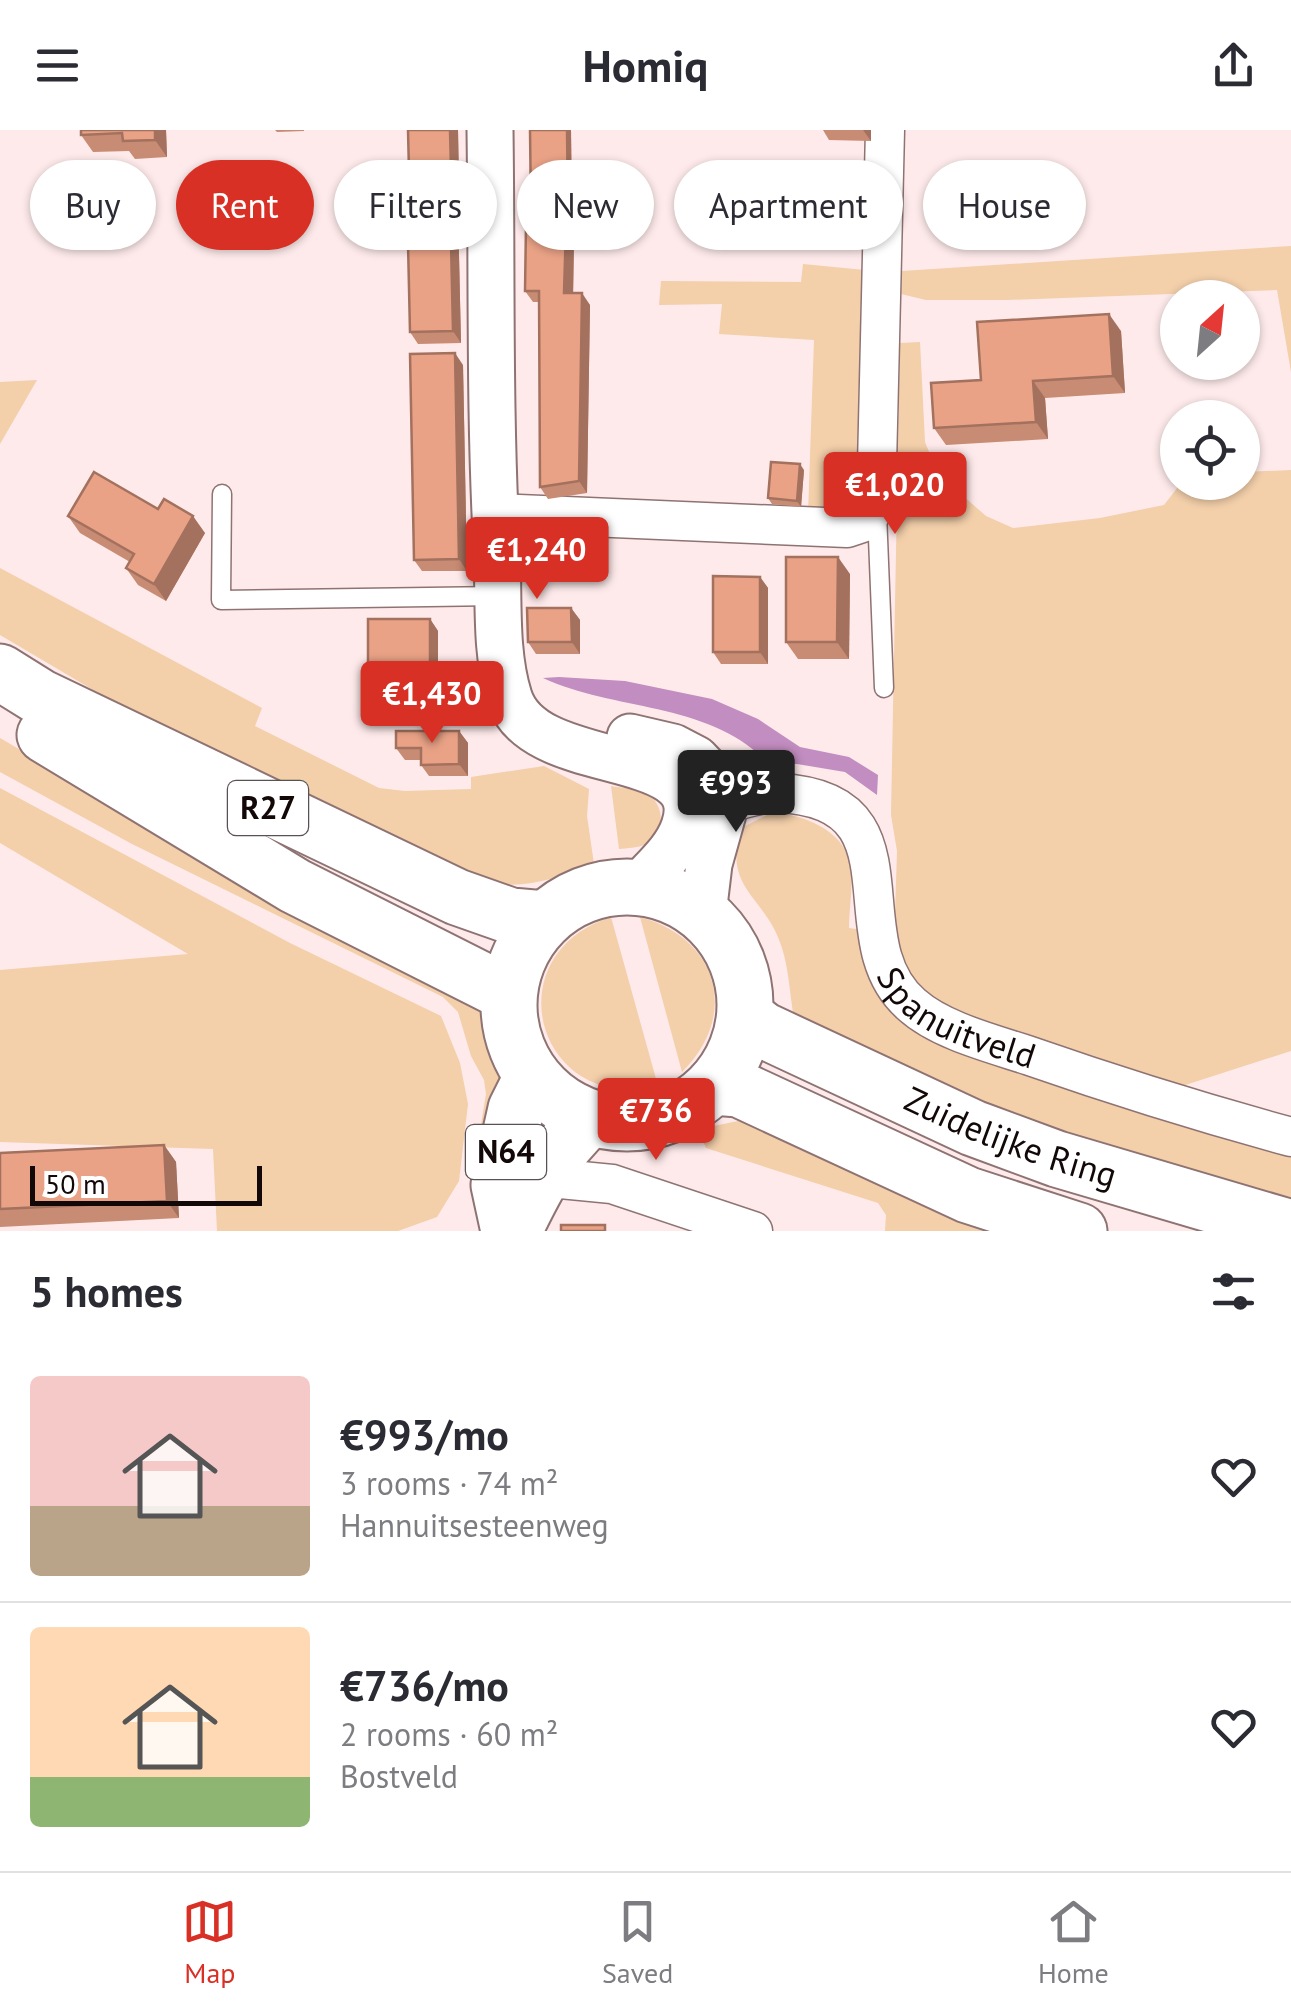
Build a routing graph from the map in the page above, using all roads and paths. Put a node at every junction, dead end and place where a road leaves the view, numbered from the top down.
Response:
1 (490, 130) edge
2 (884, 130) edge
3 (222, 494) dead end
4 (876, 508) junction
5 (494, 513) junction
6 (499, 596) junction
7 (0, 672) edge
8 (884, 688) dead end
9 (0, 708) edge
10 (707, 804) junction
11 (638, 887) junction
12 (703, 914) junction
13 (544, 920) junction
14 (509, 994) junction
15 (746, 1017) junction
16 (532, 1077) junction
17 (713, 1087) junction
18 (590, 1118) junction
19 (1291, 1137) edge
20 (540, 1177) junction
21 (1291, 1228) edge
22 (511, 1231) edge
23 (754, 1231) edge
24 (1079, 1231) edge

1 - 5 street
2 - 4 street
3 - 6 lane
4 - 5 street
4 - 8 lane
5 - 6 street
6 - 10 street
7 - 13 main road, R27
9 - 14 main road, R27
10 - 11 street
10 - 12 street
10 - 19 street, Spanuitveld
11 - 12 main road
11 - 13 main road
12 - 15 main road
13 - 14 main road
14 - 16 main road
15 - 17 main road
15 - 21 main road, Zuidelijke Ring
16 - 18 main road
16 - 22 main road, N64
17 - 18 main road
17 - 24 main road, Zuidelijke Ring
18 - 20 main road, N64
20 - 22 main road, N64
20 - 23 street

